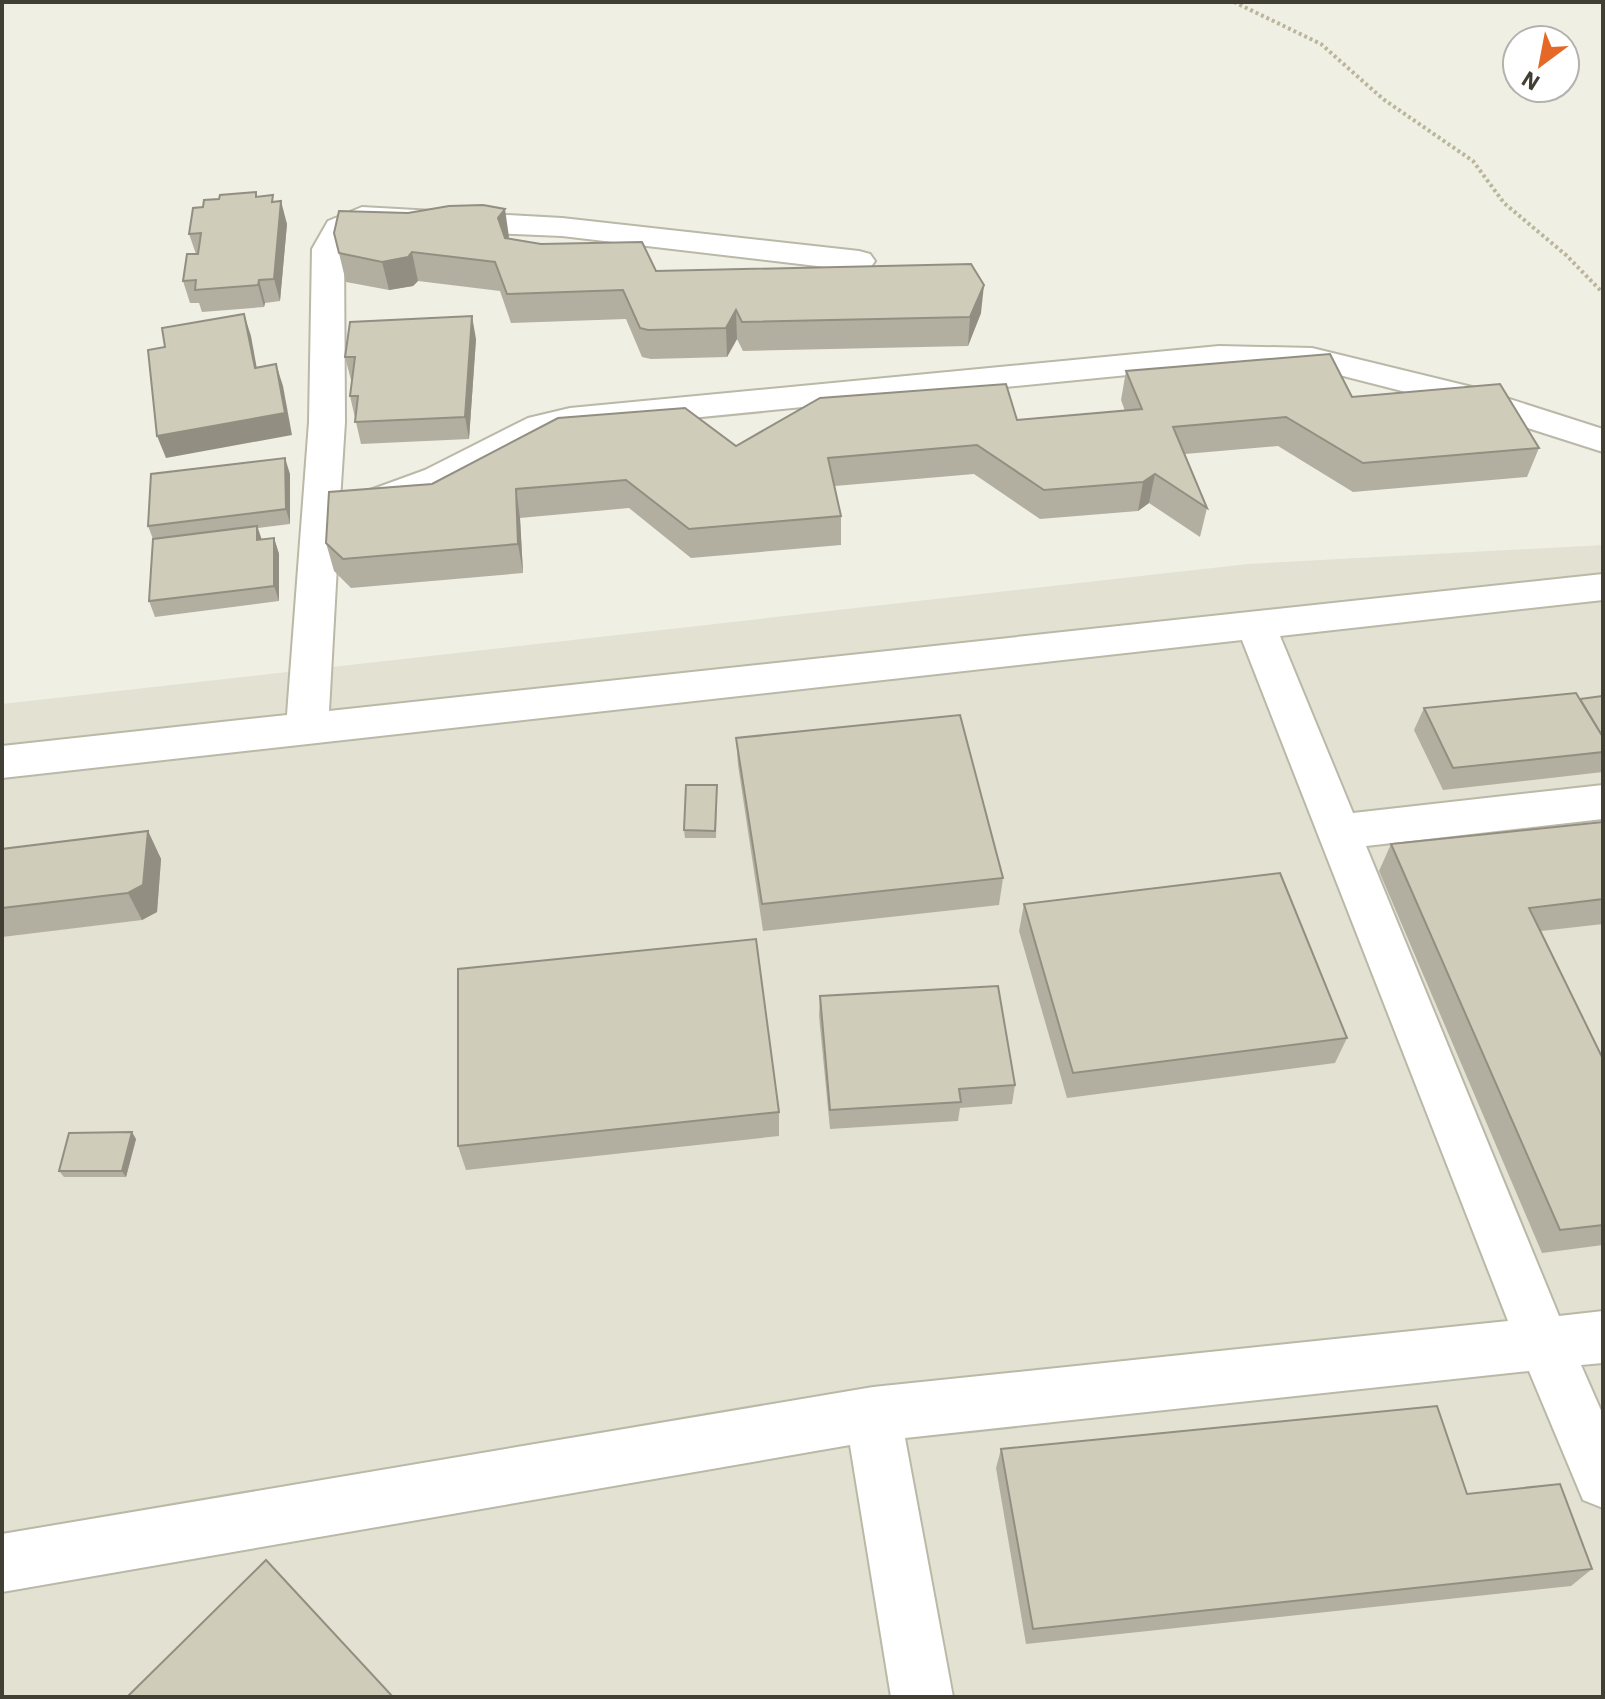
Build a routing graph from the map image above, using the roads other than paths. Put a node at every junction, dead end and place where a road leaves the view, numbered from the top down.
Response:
1 (859, 261) dead end
2 (1603, 441) edge
3 (321, 522) junction
4 (1603, 587) edge
5 (1256, 626) junction
6 (307, 729) junction
7 (2, 762) edge
8 (1603, 802) edge
9 (1340, 832) junction
10 (1603, 1337) edge
11 (1543, 1341) junction
12 (873, 1414) junction
13 (1603, 1480) edge
14 (2, 1563) edge
15 (922, 1697) edge

1 - 3 street
2 - 3 street
3 - 6 street
4 - 5 street
5 - 6 street
5 - 9 street
6 - 7 street
8 - 9 street
9 - 11 street
10 - 11 street
11 - 12 street
11 - 13 street
12 - 14 street
12 - 15 street

